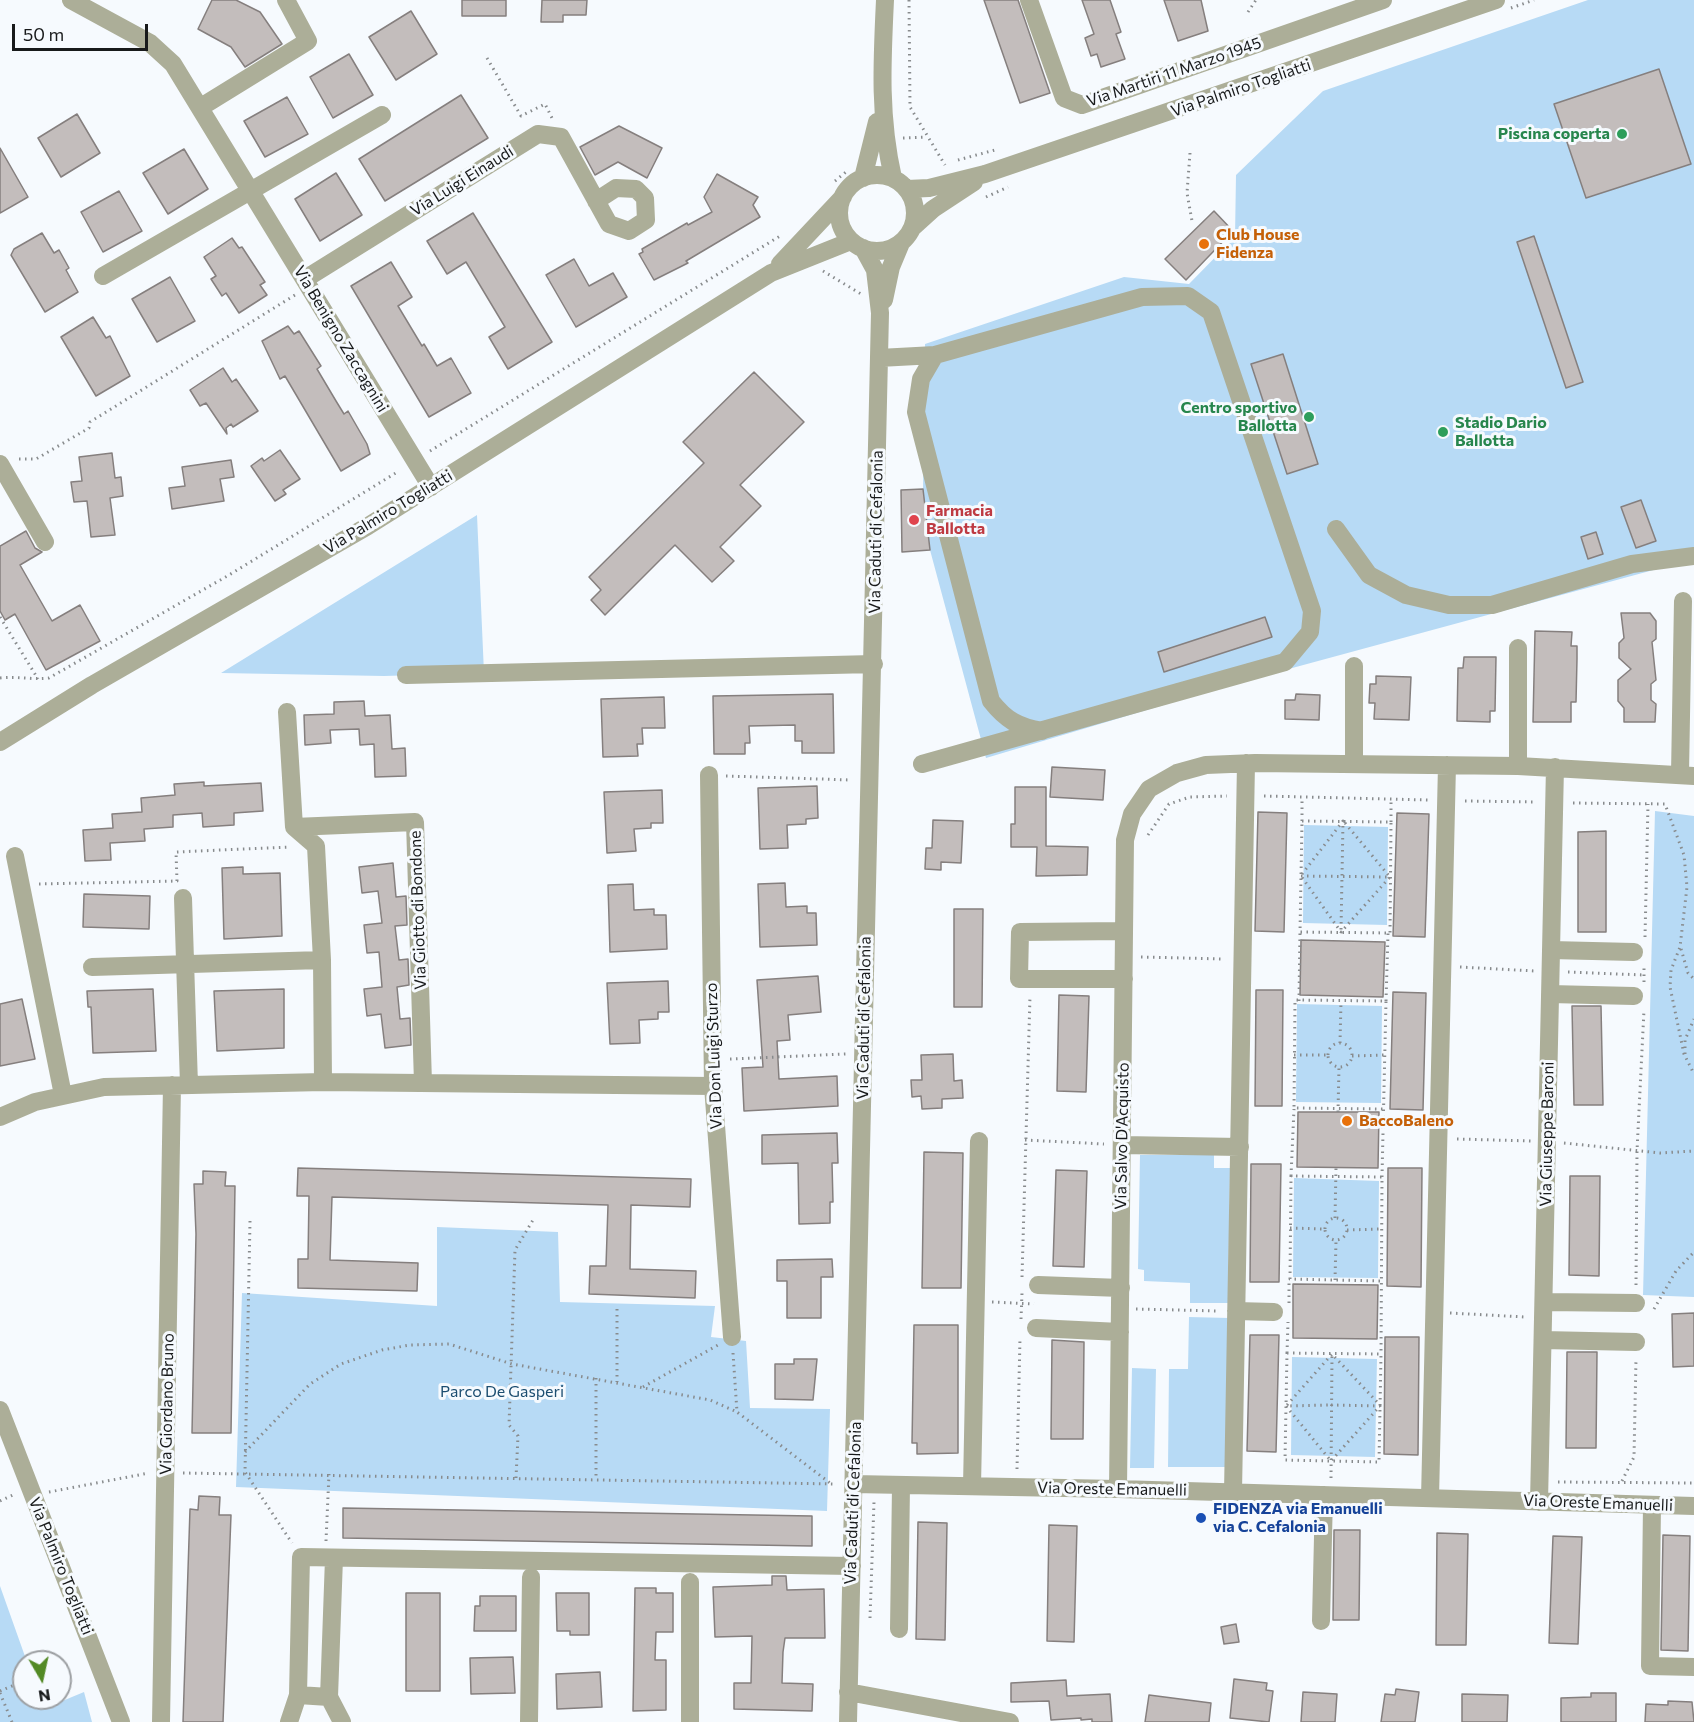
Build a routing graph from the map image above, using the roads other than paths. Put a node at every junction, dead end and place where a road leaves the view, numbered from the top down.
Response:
1 (70, 0) edge
2 (286, 0) edge
3 (885, 0) edge
4 (1029, 0) edge
5 (1383, 0) edge
6 (1496, 0) edge
7 (104, 8) edge
8 (881, 102) junction
9 (201, 107) junction
10 (382, 115) dead end
11 (856, 173) junction
12 (986, 174) junction
13 (900, 184) junction
14 (252, 191) junction
15 (836, 192) junction
16 (596, 201) dead end
17 (907, 235) junction
18 (857, 244) junction
19 (771, 273) junction
20 (103, 276) dead end
21 (307, 282) junction
22 (880, 313) junction
23 (935, 355) junction
24 (879, 358) junction
25 (7, 461) edge
26 (431, 487) junction
27 (1336, 529) dead end
28 (45, 542) dead end
29 (1694, 556) edge
30 (1683, 601) dead end
31 (1518, 648) dead end
32 (874, 664) junction
33 (1354, 666) dead end
34 (406, 675) dead end
35 (286, 712) dead end
36 (1042, 731) junction
37 (0, 742) edge
38 (922, 764) dead end
39 (1246, 764) junction
40 (1354, 764) junction
41 (1447, 765) junction
42 (1518, 766) junction
43 (1555, 767) junction
44 (709, 775) road end
45 (1687, 775) edge
46 (294, 827) junction
47 (15, 856) dead end
48 (183, 898) dead end
49 (1124, 931) junction
50 (1551, 950) junction
51 (1641, 952) road end
52 (322, 960) junction
53 (186, 964) junction
54 (92, 967) dead end
55 (1124, 979) junction
56 (1550, 994) junction
57 (1641, 997) road end
58 (323, 1082) junction
59 (423, 1083) junction
60 (180, 1085) junction
61 (713, 1086) junction
62 (63, 1095) junction
63 (0, 1117) edge
64 (979, 1141) dead end
65 (1122, 1145) junction
66 (1240, 1147) junction
67 (1027, 1285) road end
68 (1121, 1288) junction
69 (1544, 1302) junction
70 (1643, 1307) road end
71 (1236, 1311) junction
72 (1274, 1312) dead end
73 (1036, 1328) dead end
74 (1120, 1332) junction
75 (732, 1337) road end
76 (1543, 1340) junction
77 (1636, 1342) road end
78 (0, 1410) edge
79 (853, 1484) junction
80 (901, 1485) junction
81 (972, 1486) junction
82 (1118, 1489) junction
83 (1233, 1492) junction
84 (1327, 1495) junction
85 (1430, 1498) junction
86 (1539, 1502) junction
87 (1652, 1505) junction
88 (1694, 1506) edge
89 (329, 1558) junction
90 (852, 1566) junction
91 (531, 1577) dead end
92 (690, 1582) dead end
93 (1321, 1622) dead end
94 (899, 1629) dead end
95 (1694, 1667) edge
96 (848, 1692) junction
97 (298, 1695) junction
98 (329, 1697) junction
99 (121, 1722) edge
100 (161, 1722) edge
101 (289, 1722) edge
102 (342, 1722) edge
103 (529, 1722) edge
104 (690, 1722) edge
105 (848, 1722) edge
106 (1010, 1722) edge

1 - 7 street, Via Benigno Zaccagnini
2 - 9 street
3 - 8 street
4 - 5 street, Via Martiri 11 Marzo 1945
6 - 12 street, Via Palmiro Togliatti
7 - 9 street, Via Benigno Zaccagnini
8 - 11 street
8 - 13 street
9 - 14 street, Via Benigno Zaccagnini
10 - 14 street
11 - 13 street, Via Palmiro Togliatti
11 - 15 street, Via Palmiro Togliatti
12 - 13 street, Via Palmiro Togliatti
12 - 17 street, Via Palmiro Togliatti
13 - 17 street
14 - 20 street
14 - 21 street, Via Benigno Zaccagnini
15 - 18 street
15 - 19 street, Via Palmiro Togliatti
16 - 21 street, Via Luigi Einaudi
17 - 18 street, Via Palmiro Togliatti
17 - 22 street, Via Caduti di Cefalonia
18 - 19 street, Via Palmiro Togliatti
18 - 22 street, Via Caduti di Cefalonia
19 - 26 street, Via Palmiro Togliatti
21 - 26 street, Via Benigno Zaccagnini
22 - 24 street, Via Caduti di Cefalonia
23 - 24 street
23 - 36 street
23 - 36 street
24 - 32 street, Via Caduti di Cefalonia
25 - 28 street
26 - 37 street, Via Palmiro Togliatti
27 - 29 street
30 - 45 street
31 - 42 street
32 - 34 street
32 - 79 street, Via Caduti di Cefalonia
33 - 40 street
35 - 46 street
36 - 38 street
39 - 40 street
39 - 49 street, Via Salvo D'Acquisto
39 - 66 street
40 - 41 street
41 - 42 street
41 - 85 street
42 - 43 street
43 - 45 street
43 - 50 street, Via Giuseppe Baroni
44 - 61 street, Via Don Luigi Sturzo
46 - 52 street
46 - 59 street, Via Giotto di Bondone
47 - 62 street
48 - 53 street
49 - 55 street, Via Salvo D'Acquisto
49 - 55 street
50 - 51 street
50 - 56 street, Via Giuseppe Baroni
52 - 53 street
52 - 58 street
53 - 54 street
53 - 60 street
55 - 65 street, Via Salvo D'Acquisto
56 - 57 street
56 - 69 street, Via Giuseppe Baroni
58 - 59 street
58 - 60 street
59 - 61 street
60 - 62 street
60 - 100 street, Via Giordano Bruno
61 - 75 street, Via Don Luigi Sturzo
62 - 63 street
64 - 81 street
65 - 66 street
65 - 68 street, Via Salvo D'Acquisto
66 - 71 street
67 - 68 street
68 - 74 street, Via Salvo D'Acquisto
69 - 70 street
69 - 76 street, Via Giuseppe Baroni
71 - 72 street
71 - 83 street
73 - 74 street
74 - 82 street, Via Salvo D'Acquisto
76 - 77 street
76 - 86 street, Via Giuseppe Baroni
78 - 99 street, Via Palmiro Togliatti
79 - 80 street, Via Oreste Emanuelli
79 - 90 street, Via Caduti di Cefalonia
80 - 81 street, Via Oreste Emanuelli
80 - 94 street
81 - 82 street, Via Oreste Emanuelli
82 - 83 street, Via Oreste Emanuelli
83 - 84 street, Via Oreste Emanuelli
84 - 85 street, Via Oreste Emanuelli
84 - 93 street
85 - 86 street, Via Oreste Emanuelli
86 - 87 street, Via Oreste Emanuelli
87 - 88 street, Via Oreste Emanuelli
87 - 95 street
89 - 90 street
89 - 97 street
89 - 98 street
90 - 96 street, Via Caduti di Cefalonia
91 - 103 street
92 - 104 street
96 - 105 street, Via Caduti di Cefalonia
96 - 106 street
97 - 98 street
97 - 101 street
98 - 102 street

